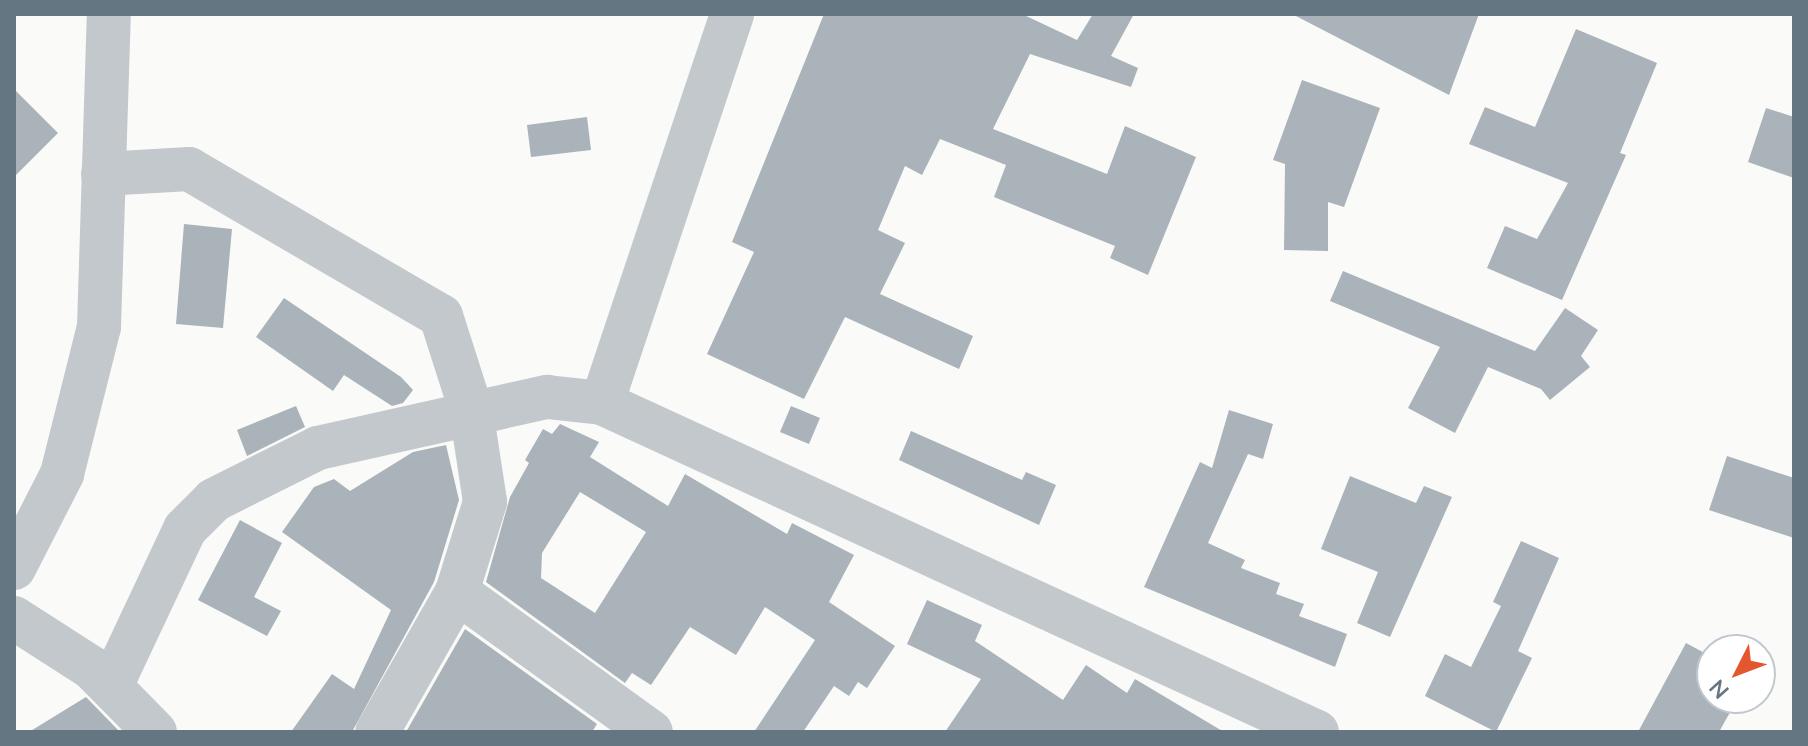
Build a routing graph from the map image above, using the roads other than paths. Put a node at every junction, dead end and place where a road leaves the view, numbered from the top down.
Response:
1 (109, 14) edge
2 (732, 14) edge
3 (103, 174) junction
4 (602, 403) junction
5 (471, 410) junction
6 (14, 568) edge
7 (457, 592) junction
8 (14, 618) edge
9 (112, 684) junction
10 (155, 732) edge
11 (377, 732) edge
12 (651, 732) edge
13 (1317, 732) edge

1 - 3 street
2 - 4 street
3 - 5 street
3 - 6 street
4 - 5 street
4 - 13 street
5 - 7 street
5 - 9 street
7 - 11 street
7 - 12 street
8 - 9 street
9 - 10 street

